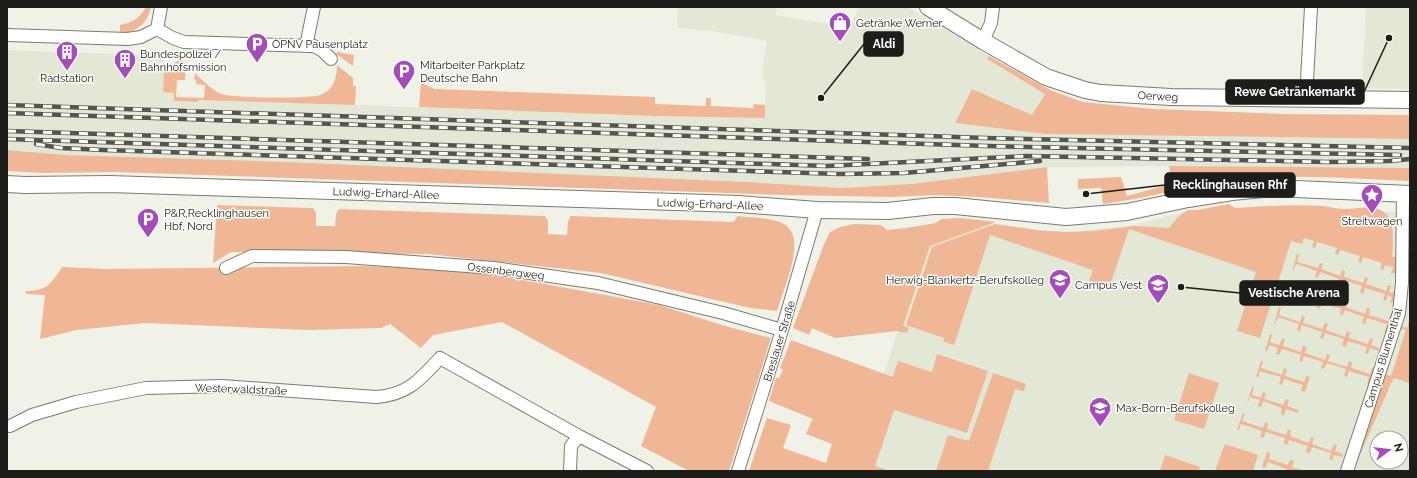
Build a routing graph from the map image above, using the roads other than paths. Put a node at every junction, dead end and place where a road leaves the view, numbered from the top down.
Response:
1 (161, 7) edge
2 (314, 7) edge
3 (928, 7) edge
4 (993, 7) edge
5 (1311, 7) edge
6 (157, 29) junction
7 (7, 35) edge
8 (983, 41) junction
9 (306, 46) junction
10 (331, 59) dead end
11 (1306, 98) junction
12 (1410, 100) edge
13 (7, 184) edge
14 (1406, 194) edge
15 (817, 210) junction
16 (226, 268) dead end
17 (782, 330) junction
18 (10, 426) dead end
19 (579, 436) junction
20 (570, 471) edge
21 (647, 471) edge
22 (738, 471) edge
23 (1347, 471) edge

1 - 6 street
2 - 9 street
3 - 8 main road, Oerweg
4 - 8 street
5 - 11 street
6 - 7 street
6 - 9 street
8 - 11 main road, Oerweg
9 - 10 street
11 - 12 main road, Oerweg
13 - 15 main road, Ludwig-Erhard-Allee
14 - 15 main road, Ludwig-Erhard-Allee
14 - 23 street, Campus Blumenthal
15 - 17 street, Breslauer Straße
16 - 17 street, Ossenbergweg
17 - 22 street, Breslauer Straße
18 - 19 street, Westerwaldstraße
19 - 20 street
19 - 21 street

